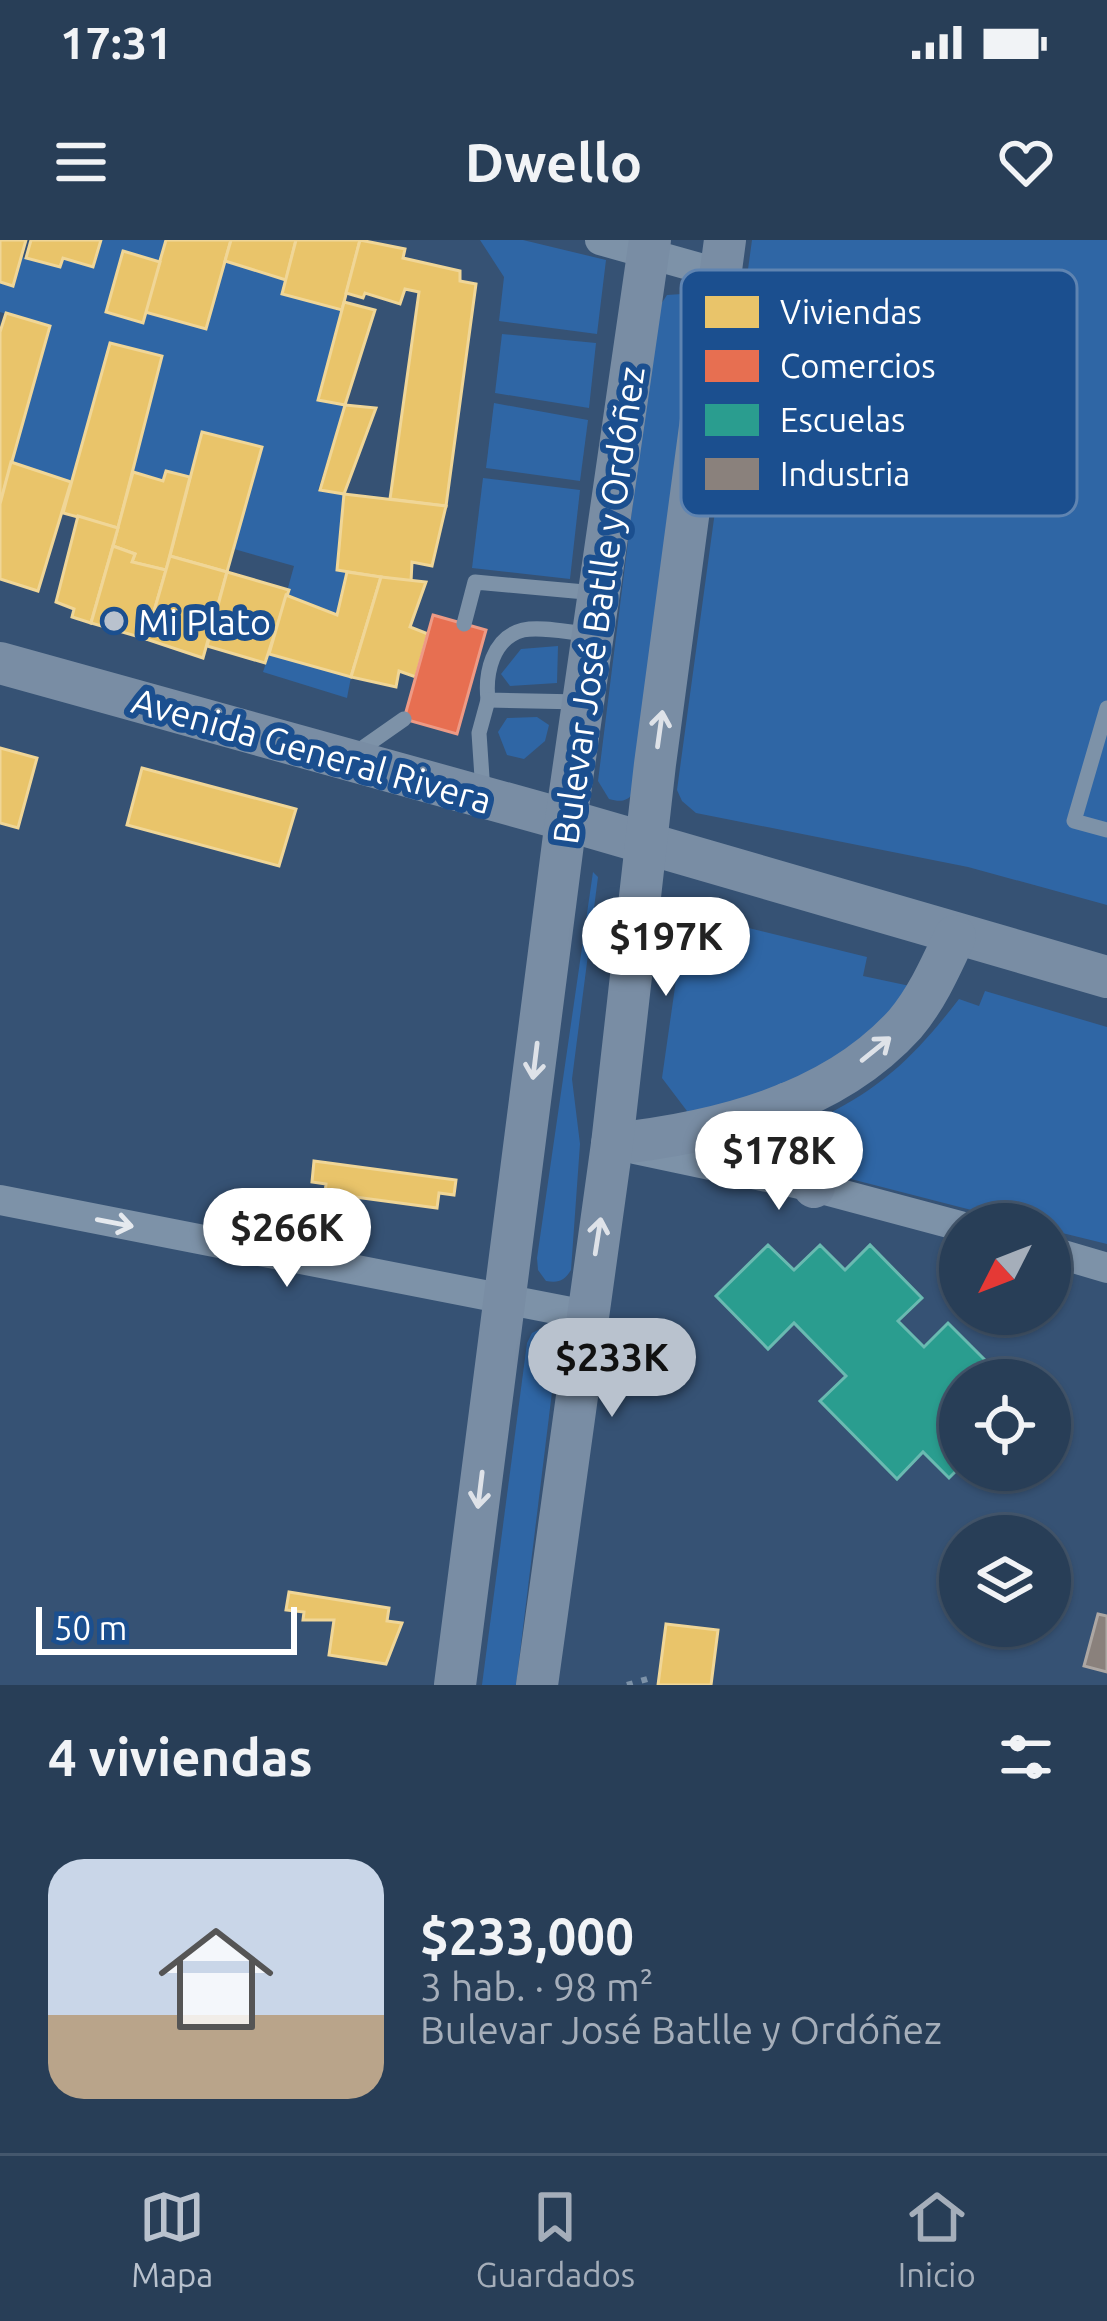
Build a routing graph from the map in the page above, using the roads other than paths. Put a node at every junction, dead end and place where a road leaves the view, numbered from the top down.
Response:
1 (600, 240) edge
2 (649, 246) edge
3 (723, 257) edge
4 (689, 516) edge
5 (596, 614) junction
6 (464, 624) dead end
7 (0, 663) edge
8 (488, 700) junction
9 (584, 702) junction
10 (1107, 708) edge
11 (404, 718) dead end
12 (346, 759) junction
13 (484, 797) junction
14 (566, 820) junction
15 (1107, 830) edge
16 (646, 845) junction
17 (955, 936) junction
18 (1107, 977) edge
19 (788, 1103) junction
20 (612, 1144) junction
21 (814, 1187) junction
22 (0, 1200) edge
23 (939, 1220) edge
24 (1071, 1257) edge
25 (1107, 1268) edge
26 (505, 1299) junction
27 (586, 1315) junction
28 (455, 1685) edge
29 (537, 1685) edge

1 - 2 street
2 - 3 street
2 - 5 main road, Bulevar José Batlle y Ordóñez
16 -> 4 main road
5 - 6 lane
5 - 8 lane
5 - 9 main road, Bulevar José Batlle y Ordóñez
7 - 12 main road, Avenida General Rivera
8 - 9 lane
8 - 13 lane
9 - 14 main road, Bulevar José Batlle y Ordóñez
10 - 15 lane
11 - 12 lane
12 - 13 main road, Avenida General Rivera
13 - 14 main road, Avenida General Rivera
14 - 16 main road, Avenida General Rivera
14 -> 26 main road, Bulevar José Batlle y Ordóñez
16 - 17 main road, Avenida General Rivera
16 - 20 main road
17 - 18 main road, Avenida General Rivera
19 -> 17 main road
19 - 20 main road
19 - 21 main road
20 - 21 street
27 -> 20 main road
21 - 23 street
22 -> 26 street
24 - 25 street
26 - 27 street
26 -> 28 main road, Bulevar José Batlle y Ordóñez
27 - 29 main road

